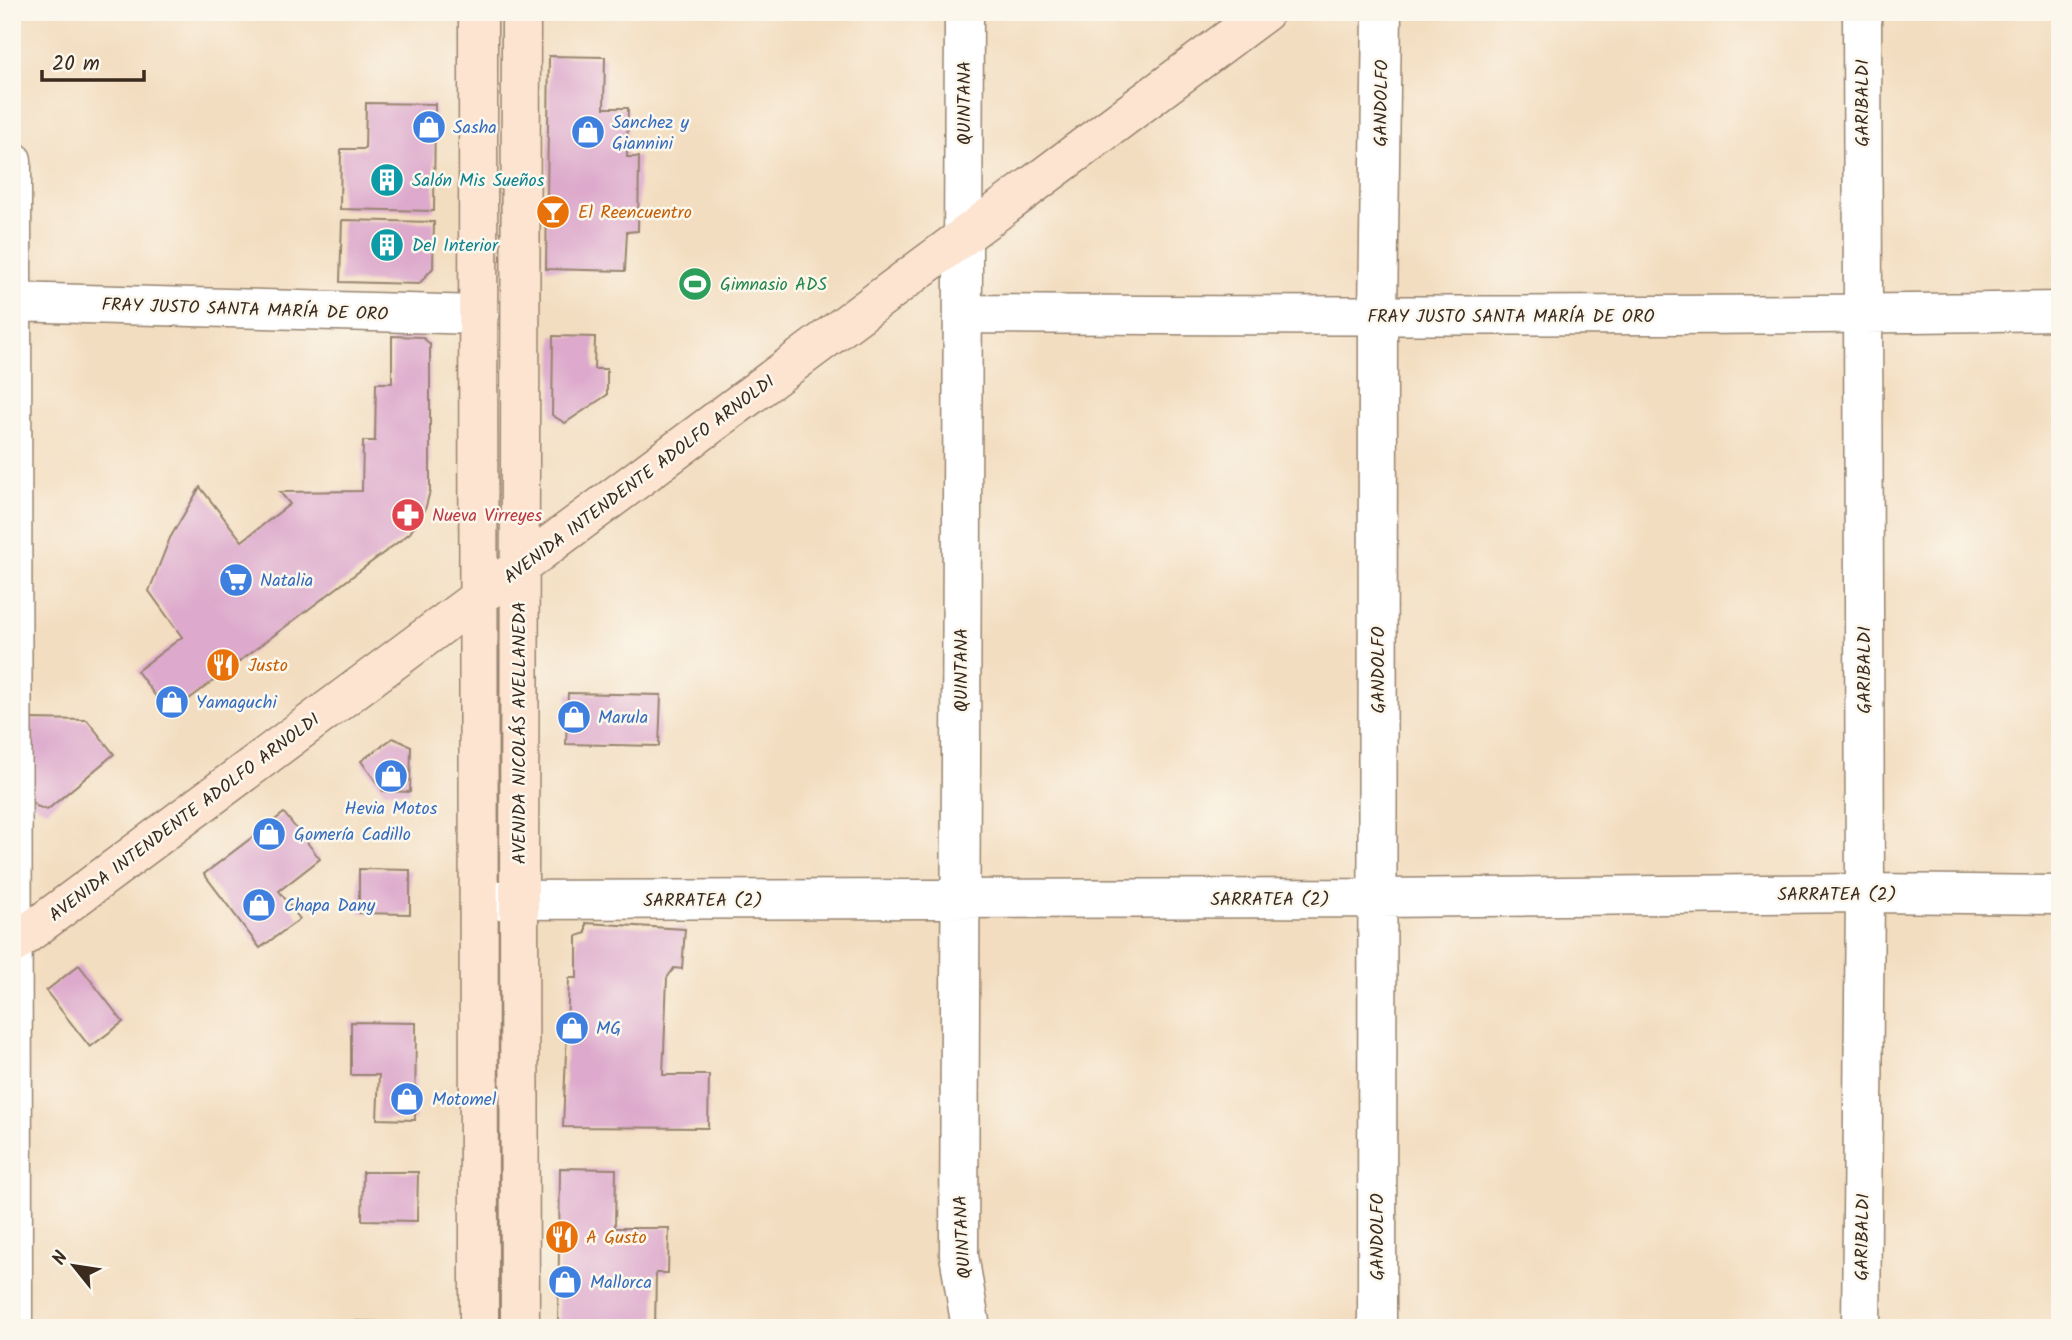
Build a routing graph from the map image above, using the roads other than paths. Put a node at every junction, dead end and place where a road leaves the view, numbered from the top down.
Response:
1 (478, 12) edge
2 (521, 12) edge
3 (964, 12) edge
4 (1265, 12) edge
5 (1382, 12) edge
6 (1862, 12) edge
7 (12, 160) edge
8 (963, 237) junction
9 (13, 302) edge
10 (2060, 311) edge
11 (962, 314) junction
12 (1862, 314) junction
13 (479, 315) junction
14 (1378, 316) junction
15 (520, 567) junction
16 (480, 597) junction
17 (13, 820) edge
18 (1865, 893) junction
19 (2060, 895) edge
20 (1378, 898) junction
21 (961, 899) junction
22 (480, 900) junction
23 (519, 900) junction
24 (13, 945) edge
25 (13, 1328) edge
26 (479, 1328) edge
27 (520, 1328) edge
28 (971, 1328) edge
29 (1377, 1328) edge
30 (1861, 1328) edge

1 - 13 main road
2 - 15 main road, AVENIDA NICOLÁS AVELLANEDA
3 - 8 street, QUINTANA
4 - 8 main road, AVENIDA INTENDENTE ADOLFO ARNOLDI
5 - 14 street, GANDOLFO
6 - 12 street, GARIBALDI
7 - 9 street
8 - 11 street, QUINTANA
8 - 15 main road, AVENIDA INTENDENTE ADOLFO ARNOLDI
9 - 13 street, FRAY JUSTO SANTA MARÍA DE ORO
9 - 17 street
10 - 12 street, FRAY JUSTO SANTA MARÍA DE ORO
11 - 14 street, FRAY JUSTO SANTA MARÍA DE ORO
11 - 21 street, QUINTANA
12 - 14 street, FRAY JUSTO SANTA MARÍA DE ORO
12 - 18 street, GARIBALDI
13 - 16 main road
14 - 20 street, GANDOLFO
15 - 16 main road, AVENIDA INTENDENTE ADOLFO ARNOLDI
15 - 23 main road, AVENIDA NICOLÁS AVELLANEDA
16 - 22 main road
16 - 24 main road, AVENIDA INTENDENTE ADOLFO ARNOLDI
17 - 24 street
18 - 19 street, SARRATEA (2)
18 - 20 street, SARRATEA (2)
18 - 30 street, GARIBALDI
20 - 21 street, SARRATEA (2)
20 - 29 street, GANDOLFO
21 - 23 street, SARRATEA (2)
21 - 28 street, QUINTANA
22 - 23 street, SARRATEA (2)
22 - 26 main road
23 - 27 main road, AVENIDA NICOLÁS AVELLANEDA
24 - 25 street

